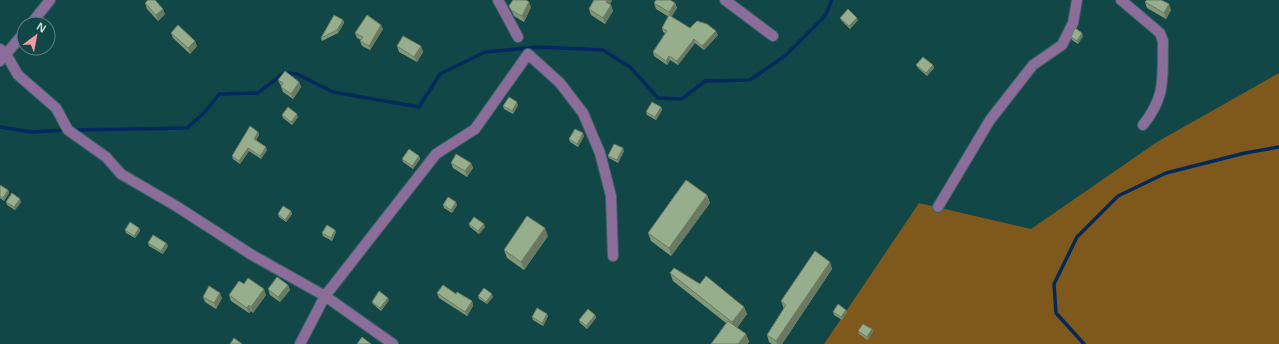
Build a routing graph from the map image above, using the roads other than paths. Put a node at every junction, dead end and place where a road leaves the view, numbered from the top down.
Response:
1 (50, 0) edge
2 (498, 0) edge
3 (725, 0) edge
4 (1077, 0) edge
5 (1121, 0) edge
6 (37, 16) edge
7 (773, 36) dead end
8 (518, 37) dead end
9 (16, 41) edge
10 (2, 54) edge
11 (1143, 125) dead end
12 (938, 207) dead end
13 (613, 256) dead end
14 (325, 296) junction
15 (300, 344) edge
16 (393, 344) edge

1 - 6 street
2 - 8 street
3 - 7 street
4 - 12 street
5 - 11 street
9 - 10 street
10 - 14 street
13 - 14 street
14 - 15 street
14 - 16 street

